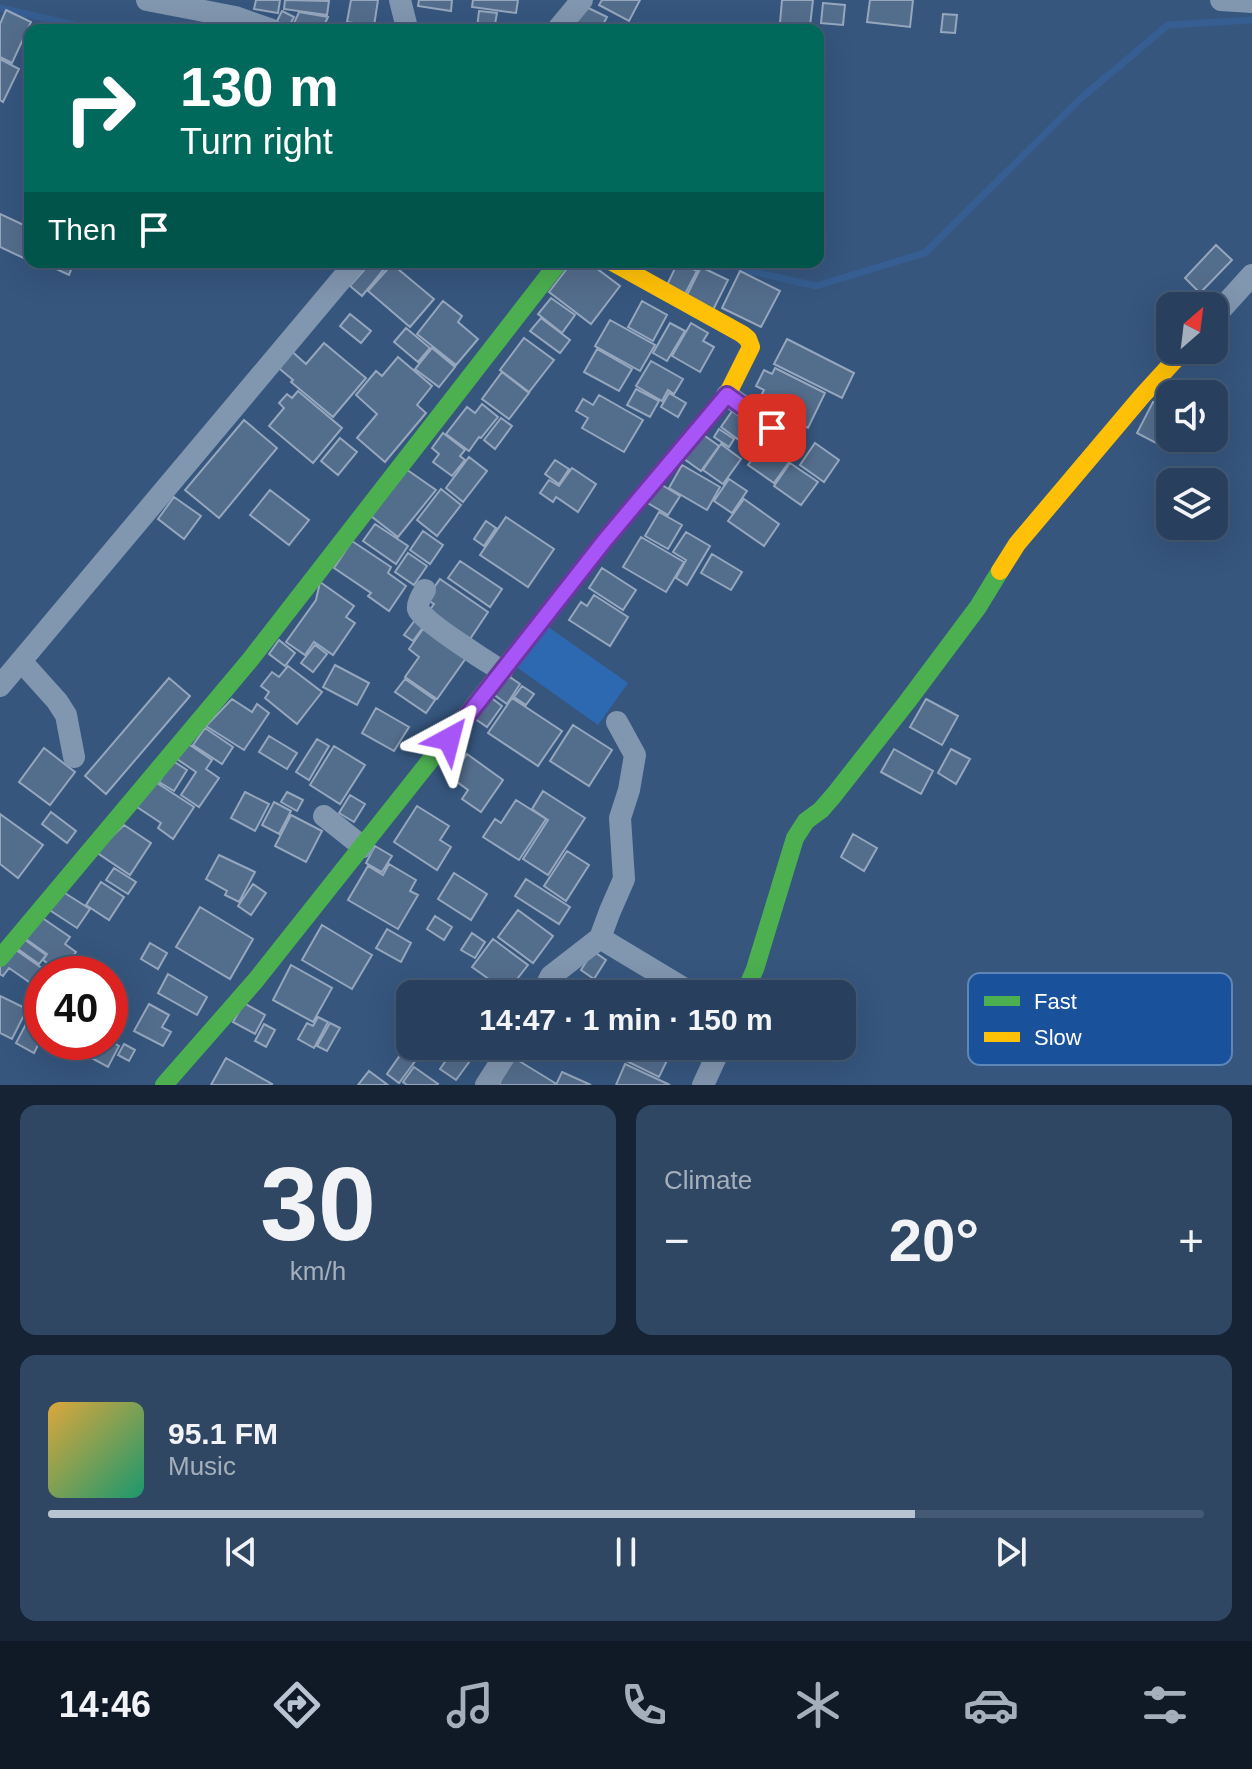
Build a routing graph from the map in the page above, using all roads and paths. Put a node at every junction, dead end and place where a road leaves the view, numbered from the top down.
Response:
1 (147, 0) edge
2 (400, 0) edge
3 (582, 0) edge
4 (1221, 0) edge
5 (1252, 2) edge
6 (255, 24) edge
7 (406, 24) edge
8 (562, 24) edge
9 (351, 268) edge
10 (554, 268) edge
11 (623, 268) edge
12 (1252, 275) edge
13 (1228, 302) edge
14 (1171, 364) edge
15 (727, 395) junction
16 (795, 444) dead end
17 (425, 590) dead end
18 (21, 661) junction
19 (502, 671) junction
20 (0, 686) edge
21 (617, 722) dead end
22 (74, 757) dead end
23 (324, 816) dead end
24 (363, 847) junction
25 (600, 938) junction
26 (0, 958) edge
27 (549, 980) edge
28 (670, 980) edge
29 (750, 980) edge
30 (502, 1060) edge
31 (715, 1060) edge
32 (164, 1085) edge
33 (486, 1085) edge
34 (703, 1085) edge

1 - 6 street
2 - 7 street
3 - 8 street
4 - 5 street
9 - 18 street
10 - 26 street
11 - 15 street
12 - 13 street
14 - 29 street
15 - 16 street
15 - 19 street
17 - 19 street
18 - 20 street
18 - 22 street
19 - 24 street
21 - 25 street
23 - 24 street
24 - 32 street
25 - 27 street
25 - 28 street
30 - 33 street
31 - 34 street

